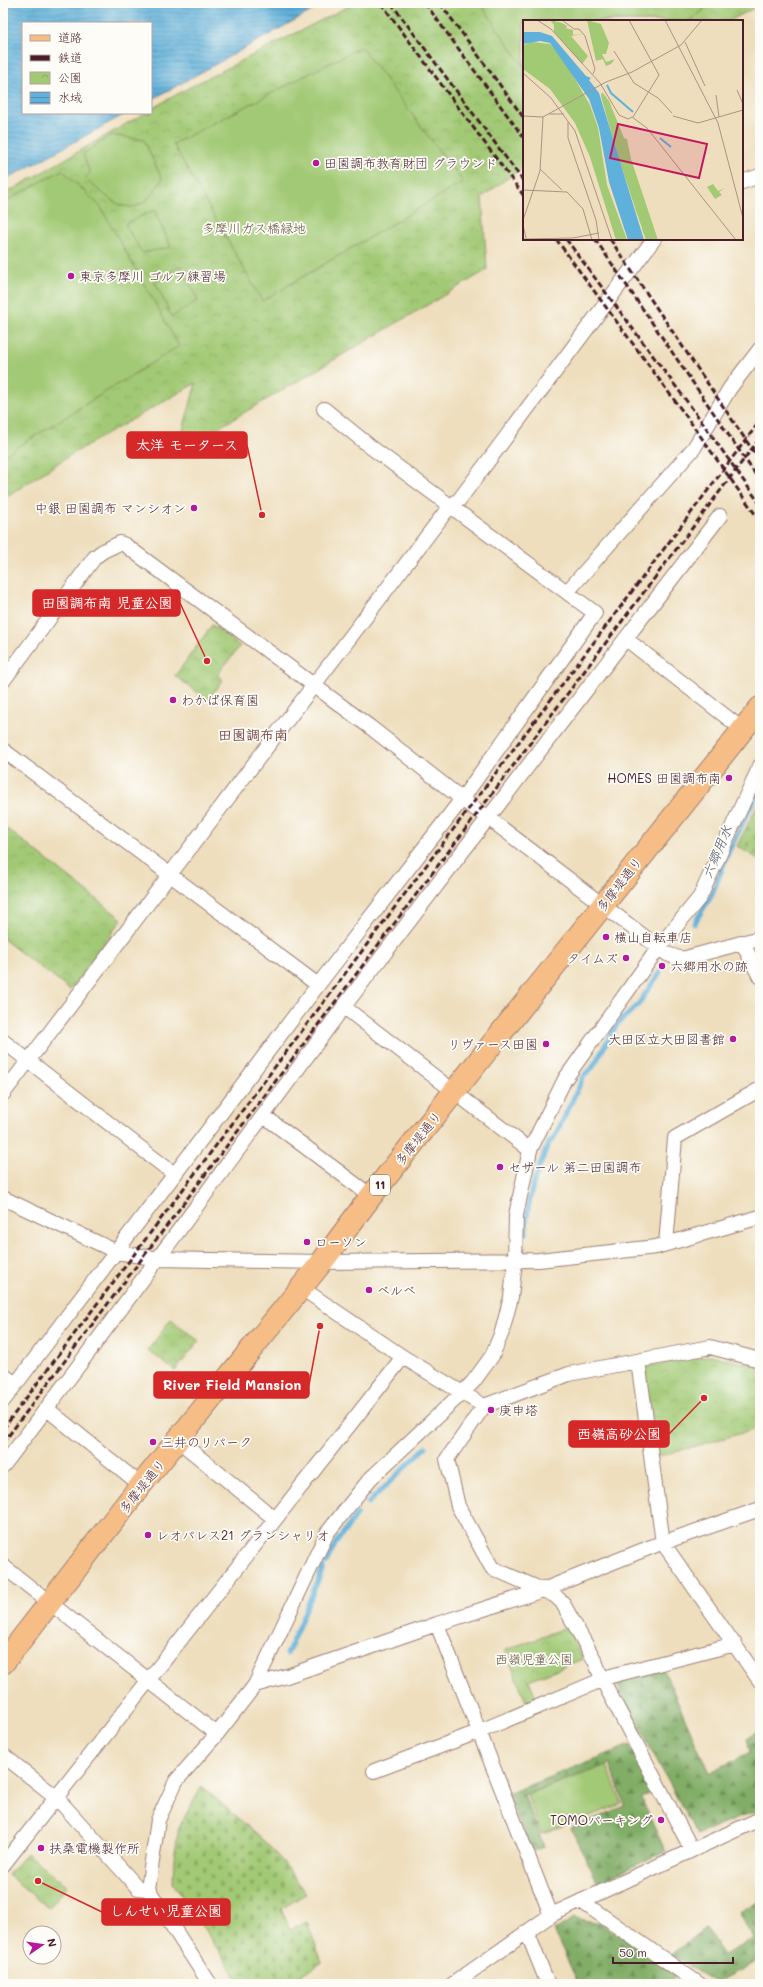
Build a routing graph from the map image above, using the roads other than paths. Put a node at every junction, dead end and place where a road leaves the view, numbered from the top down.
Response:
1 (760, 176) edge
2 (743, 182) edge
3 (653, 240) edge
4 (760, 349) edge
5 (324, 409) dead end
6 (450, 506) junction
7 (720, 516) dead end
8 (567, 592) junction
9 (626, 638) junction
10 (3, 681) edge
11 (314, 686) junction
12 (760, 708) edge
13 (742, 729) junction
14 (3, 750) edge
15 (760, 766) edge
16 (462, 799) junction
17 (487, 817) junction
18 (170, 875) junction
19 (602, 905) junction
20 (760, 938) edge
21 (742, 942) junction
22 (659, 947) junction
23 (760, 977) edge
24 (318, 985) junction
25 (344, 1006) junction
26 (3, 1042) edge
27 (28, 1060) junction
28 (760, 1088) edge
29 (455, 1092) junction
30 (3, 1094) edge
31 (264, 1116) junction
32 (530, 1150) junction
33 (174, 1174) junction
34 (371, 1196) junction
35 (3, 1198) edge
36 (760, 1216) edge
37 (666, 1244) junction
38 (117, 1252) junction
39 (159, 1259) junction
40 (322, 1262) junction
41 (515, 1262) junction
42 (300, 1287) junction
43 (403, 1358) junction
44 (760, 1360) edge
45 (638, 1361) junction
46 (3, 1375) edge
47 (16, 1384) junction
48 (463, 1392) junction
49 (3, 1401) edge
50 (484, 1406) junction
51 (47, 1409) junction
52 (179, 1442) junction
53 (3, 1466) edge
54 (141, 1486) junction
55 (760, 1509) edge
56 (275, 1519) junction
57 (663, 1543) junction
58 (3, 1566) edge
59 (543, 1590) junction
60 (50, 1603) junction
61 (438, 1624) junction
62 (735, 1644) junction
63 (3, 1663) edge
64 (602, 1679) junction
65 (148, 1680) junction
66 (760, 1681) edge
67 (255, 1685) junction
68 (478, 1732) junction
69 (217, 1734) junction
70 (3, 1755) edge
71 (374, 1771) dead end
72 (56, 1797) junction
73 (760, 1819) edge
74 (692, 1850) junction
75 (3, 1865) edge
76 (148, 1889) junction
77 (580, 1902) junction
78 (551, 1915) junction
79 (527, 1932) junction
80 (210, 1984) edge
81 (453, 1984) edge
82 (548, 1984) edge
83 (699, 1984) edge

1 - 2 street
3 - 6 street
4 - 8 street
5 - 6 street
6 - 8 street
6 - 11 street
7 - 9 street
8 - 16 street
9 - 13 street
9 - 17 street
10 - 11 street
11 - 16 street
11 - 18 street
12 - 13 main road, 多摩堤通り / 11
13 - 19 main road, 多摩堤通り / 11
14 - 18 street
15 - 22 street
16 - 17 street
16 - 24 street
17 - 19 street
17 - 25 street
18 - 24 street
18 - 27 street
19 - 22 street
19 - 29 main road, 多摩堤通り / 11
20 - 21 street
21 - 22 street
21 - 23 street
22 - 32 street
24 - 33 street
25 - 29 street
25 - 31 street
26 - 27 street
27 - 30 street
27 - 33 street
28 - 37 street
29 - 32 street
29 - 34 main road, 多摩堤通り / 11
31 - 34 street
31 - 39 street
32 - 41 street
33 - 38 street
34 - 40 main road, 多摩堤通り / 11
35 - 38 street
36 - 37 street
37 - 41 street
38 - 39 street
38 - 47 street
39 - 40 street
39 - 51 street
40 - 41 street
40 - 42 main road, 多摩堤通り / 11
41 - 48 street
42 - 43 street
42 - 52 main road, 多摩堤通り / 11
43 - 48 street
43 - 56 street
44 - 45 street
45 - 50 street
45 - 57 street
46 - 47 street
47 - 49 street
48 - 50 street
48 - 67 street
50 - 59 street
51 - 53 street
51 - 54 street
52 - 54 main road, 多摩堤通り / 11
52 - 56 street
54 - 60 main road, 多摩堤通り / 11
55 - 57 street
56 - 65 street
57 - 59 street
57 - 62 street
58 - 60 street
59 - 61 street
59 - 64 street
60 - 63 main road, 多摩堤通り / 11
60 - 65 street
61 - 67 street
61 - 68 street
62 - 64 street
62 - 66 street
64 - 68 street
64 - 74 street
65 - 69 street
65 - 72 street
67 - 69 street
68 - 71 street
68 - 78 street
69 - 76 street
70 - 72 street
72 - 75 street
72 - 76 street
73 - 74 street
74 - 77 street
76 - 80 street
77 - 78 street
77 - 83 street
78 - 79 street
79 - 81 street
79 - 82 street

